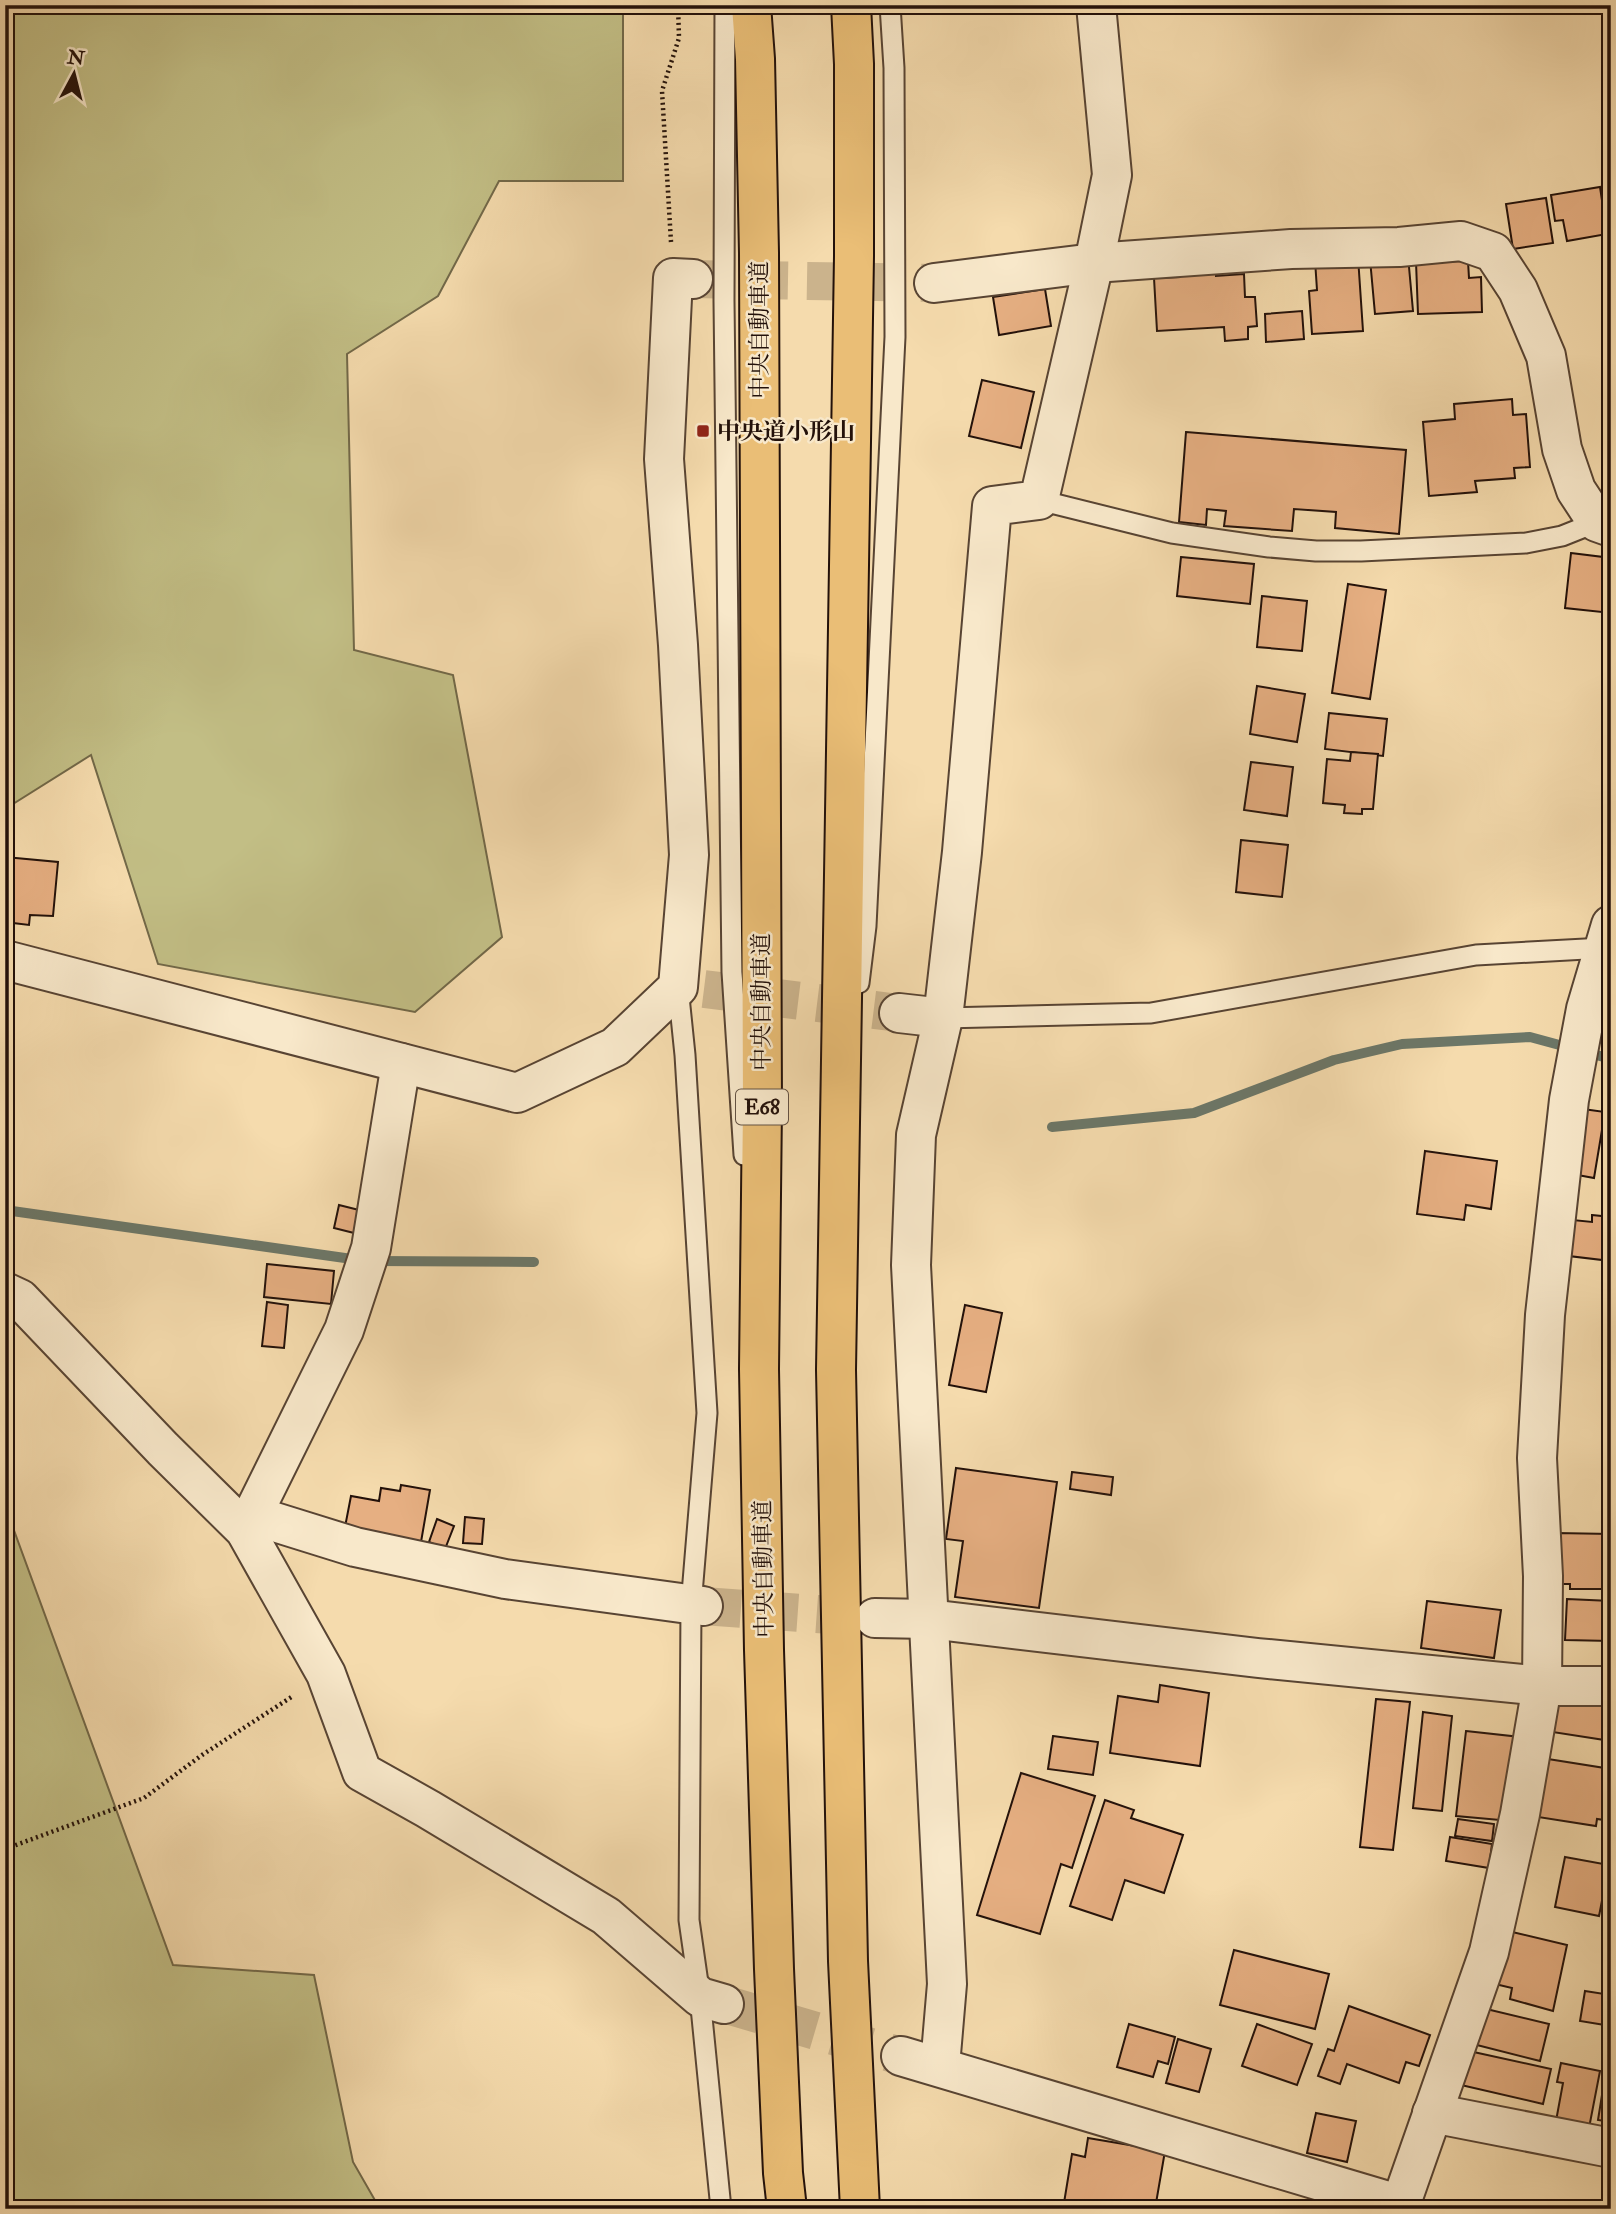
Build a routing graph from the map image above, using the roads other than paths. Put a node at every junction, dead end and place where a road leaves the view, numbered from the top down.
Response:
1 (725, 5) edge
2 (751, 5) edge
3 (851, 5) edge
4 (890, 5) edge
5 (1096, 5) edge
6 (1094, 263) junction
7 (683, 278) road end
8 (934, 283) tunnel mouth
9 (1039, 500) junction
10 (1604, 524) edge
11 (1607, 936) edge
12 (5, 960) edge
13 (691, 988) junction
14 (900, 1013) tunnel mouth
15 (943, 1018) junction
16 (401, 1063) junction
17 (840, 1127) junction
18 (5, 1292) edge
19 (759, 1369) junction
20 (249, 1523) junction
21 (697, 1606) junction
22 (875, 1618) tunnel mouth
23 (929, 1619) junction
24 (1542, 1686) junction
25 (1611, 1686) edge
26 (712, 2001) junction
27 (901, 2056) tunnel mouth
28 (940, 2066) junction
29 (1432, 2113) junction
30 (1611, 2148) edge
31 (1400, 2207) edge
32 (721, 2209) edge
33 (787, 2209) edge
34 (860, 2209) edge

1 - 19 lane
2 - 19 highway, 中央自動車道 / E68
3 - 17 highway
4 - 17 lane
5 - 6 street
6 - 8 street
6 - 9 street
6 - 10 street
7 - 13 street
9 - 10 lane
9 - 15 street
11 - 15 lane
11 - 24 street
12 - 16 street
13 - 16 street
13 - 21 lane
14 - 15 street
15 - 23 street
16 - 20 street
17 - 34 highway
18 - 20 street
19 - 33 highway, 中央自動車道 / E68
20 - 21 street
20 - 26 street
21 - 26 lane
22 - 23 street
23 - 24 street
23 - 28 street
24 - 25 street
24 - 29 street
26 - 32 lane
27 - 28 street
28 - 31 street
29 - 30 street
29 - 31 street

